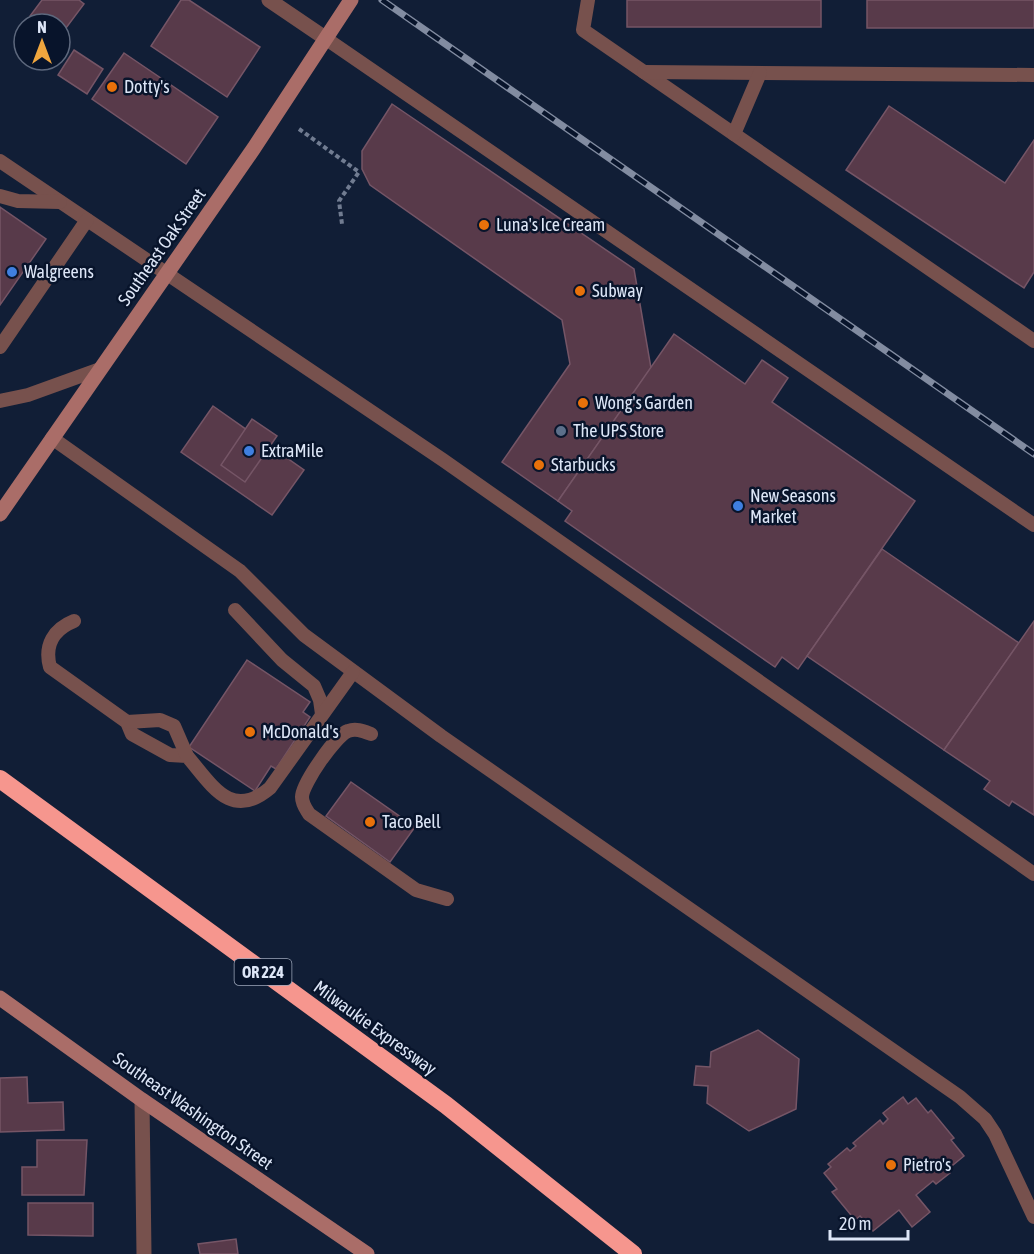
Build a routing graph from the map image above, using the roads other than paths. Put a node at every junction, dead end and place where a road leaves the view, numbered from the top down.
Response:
1 (269, 0) edge
2 (351, 0) edge
3 (588, 0) edge
4 (325, 38) junction
5 (644, 72) junction
6 (760, 73) junction
7 (1034, 75) edge
8 (734, 134) junction
9 (0, 161) edge
10 (0, 196) edge
11 (60, 202) junction
12 (87, 220) junction
13 (168, 274) junction
14 (1034, 341) edge
15 (0, 347) edge
16 (100, 369) junction
17 (0, 401) edge
18 (52, 438) junction
19 (0, 514) edge
20 (1034, 525) edge
21 (235, 610) dead end
22 (74, 621) dead end
23 (353, 672) junction
24 (322, 714) junction
25 (127, 722) junction
26 (371, 734) dead end
27 (187, 756) junction
28 (0, 779) edge
29 (1034, 874) edge
30 (447, 899) dead end
31 (0, 998) edge
32 (142, 1100) junction
33 (1034, 1217) edge
34 (144, 1254) edge
35 (366, 1254) edge
36 (633, 1254) edge

1 - 4 street
2 - 4 street, Southeast Oak Street
3 - 5 lane
4 - 13 street, Southeast Oak Street
4 - 20 lane
5 - 6 lane
5 - 8 lane
6 - 7 lane
6 - 8 lane
8 - 14 lane
9 - 11 lane
10 - 11 lane
11 - 12 lane
12 - 13 lane
12 - 15 lane
13 - 16 street, Southeast Oak Street
13 - 29 lane
16 - 17 lane
16 - 18 street, Southeast Oak Street
18 - 19 street, Southeast Oak Street
18 - 23 lane
21 - 24 lane
22 - 25 lane
23 - 24 lane
23 - 33 lane
24 - 27 lane
25 - 27 lane
25 - 27 lane
26 - 30 lane
28 - 36 highway, Milwaukie Expressway / OR 224
31 - 32 street, Southeast Washington Street
32 - 34 street
32 - 35 street, Southeast Washington Street

